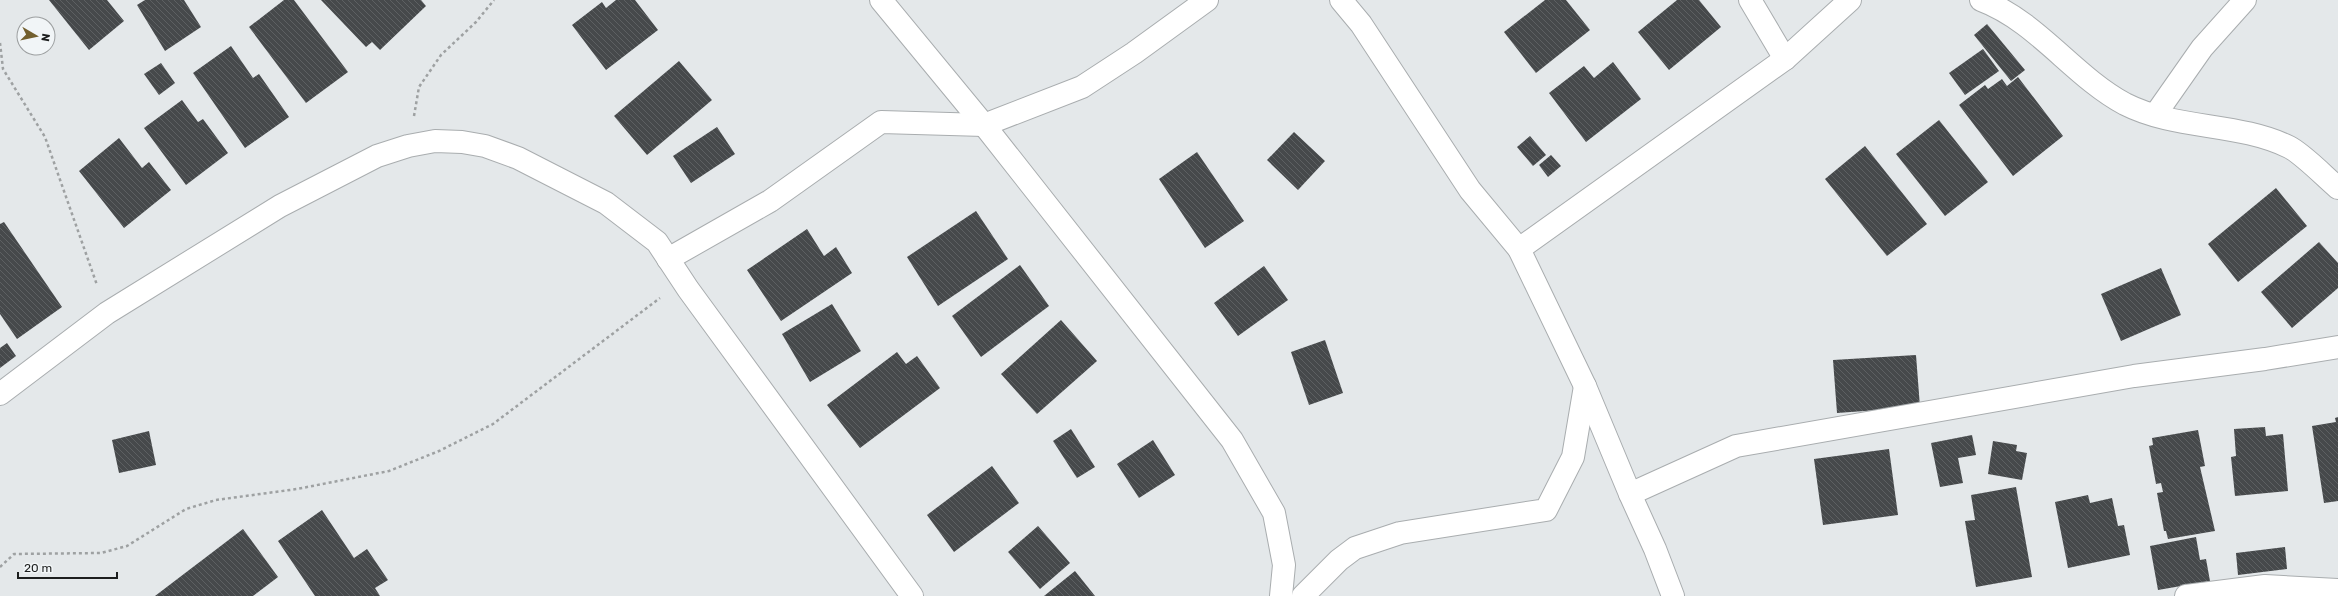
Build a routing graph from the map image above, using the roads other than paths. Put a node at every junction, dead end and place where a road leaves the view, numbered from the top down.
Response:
1 (881, 0) edge
2 (1208, 0) edge
3 (1342, 0) edge
4 (1750, 0) edge
5 (1850, 0) edge
6 (1981, 0) edge
7 (2245, 0) edge
8 (1785, 59) junction
9 (2155, 115) junction
10 (984, 125) junction
11 (2338, 188) edge
12 (1519, 249) junction
13 (668, 259) junction
14 (2338, 347) edge
15 (1585, 386) junction
16 (0, 394) edge
17 (1630, 494) junction
18 (2338, 590) edge
19 (912, 596) edge
20 (1281, 596) edge
21 (1303, 596) edge
22 (1673, 596) edge
23 (2186, 596) edge

1 - 10 street
2 - 10 street
3 - 12 street
4 - 8 street
5 - 8 street
6 - 9 street
7 - 9 street
8 - 12 street
9 - 11 street
10 - 13 street
10 - 20 street
12 - 15 street
13 - 16 street
13 - 19 street
14 - 17 street
15 - 17 street
15 - 21 street
17 - 22 street
18 - 23 street

